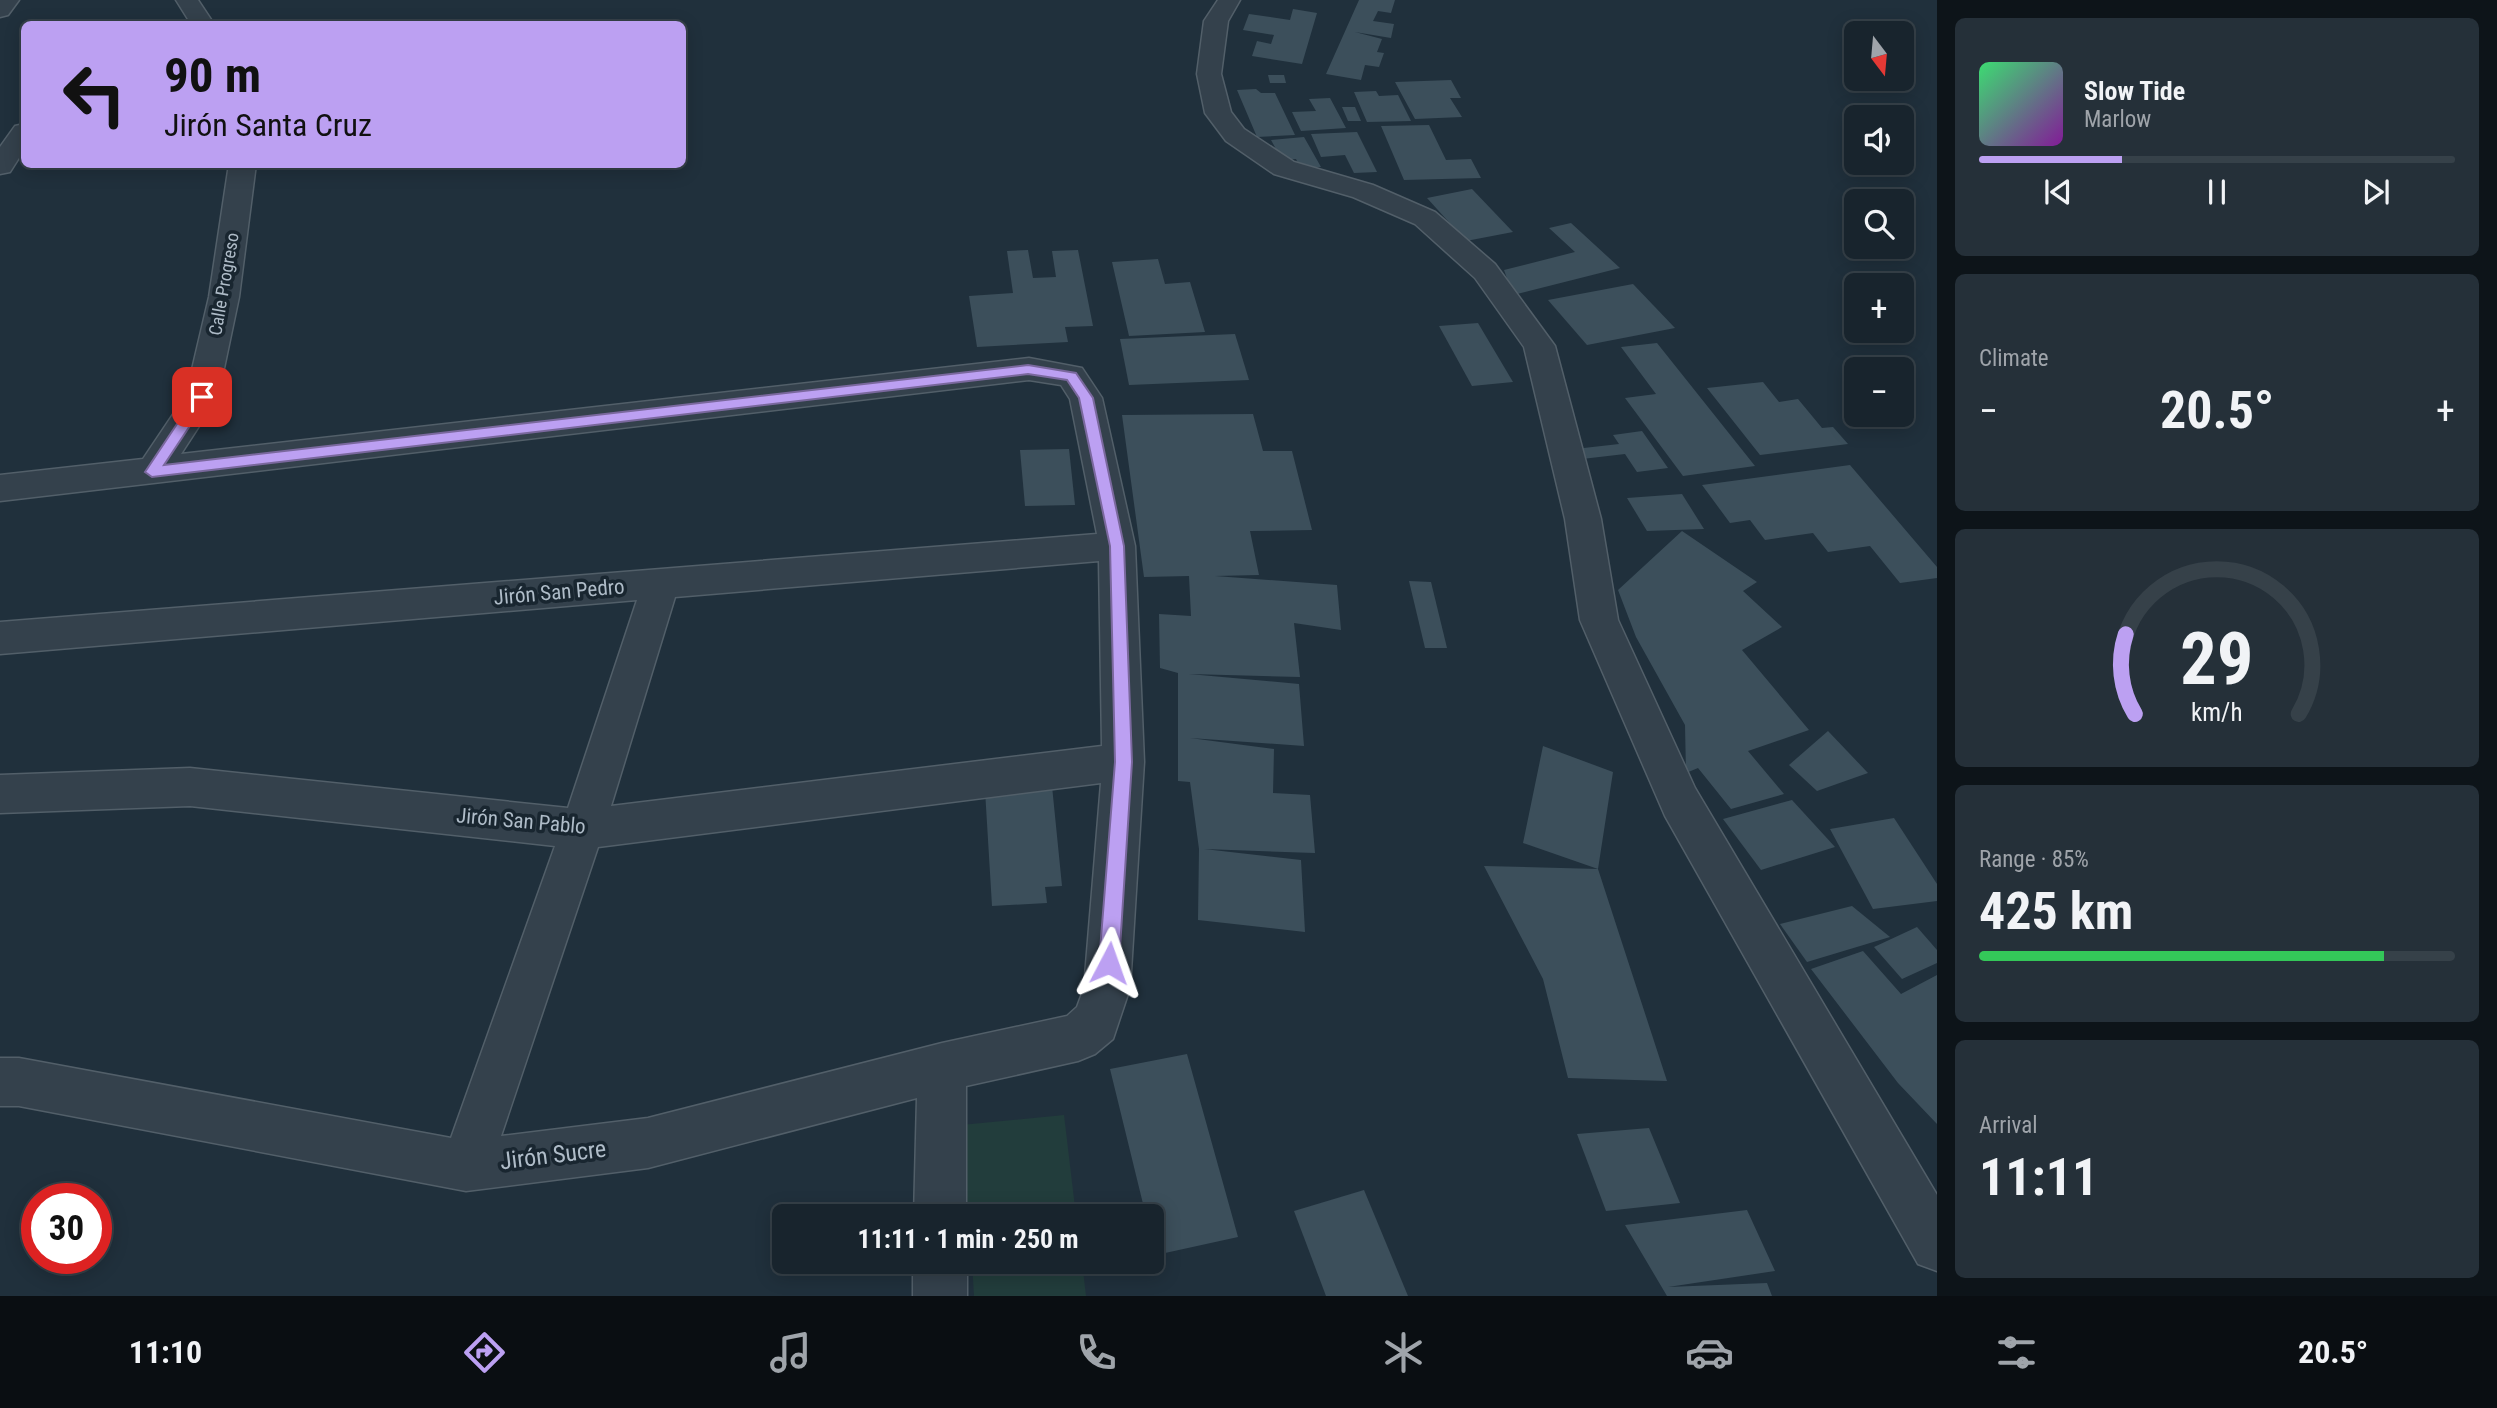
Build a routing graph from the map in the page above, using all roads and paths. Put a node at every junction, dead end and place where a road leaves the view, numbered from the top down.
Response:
1 (8, 0) edge
2 (187, 0) edge
3 (1229, 0) edge
4 (0, 10) edge
5 (200, 21) edge
6 (21, 136) edge
7 (0, 166) edge
8 (242, 168) edge
9 (152, 472) junction
10 (0, 488) edge
11 (1117, 546) junction
12 (661, 584) junction
13 (0, 638) edge
14 (1123, 762) junction
15 (0, 793) edge
16 (582, 830) junction
17 (942, 1067) junction
18 (0, 1082) edge
19 (466, 1166) junction
20 (940, 1204) edge
21 (1937, 1245) edge
22 (940, 1274) edge
23 (940, 1296) edge

1 - 4 street
2 - 5 street
3 - 21 street
6 - 7 street
8 - 9 street, Calle Progreso
9 - 10 street
9 - 11 street
11 - 12 street, Jirón San Pedro
11 - 14 street
12 - 13 street, Jirón San Pedro
12 - 16 street
14 - 16 street, Jirón San Pablo
14 - 17 street, Jirón Sucre
15 - 16 street, Jirón San Pablo
16 - 19 street
17 - 19 street, Jirón Sucre
17 - 20 street
18 - 19 street, Jirón Sucre
22 - 23 street

